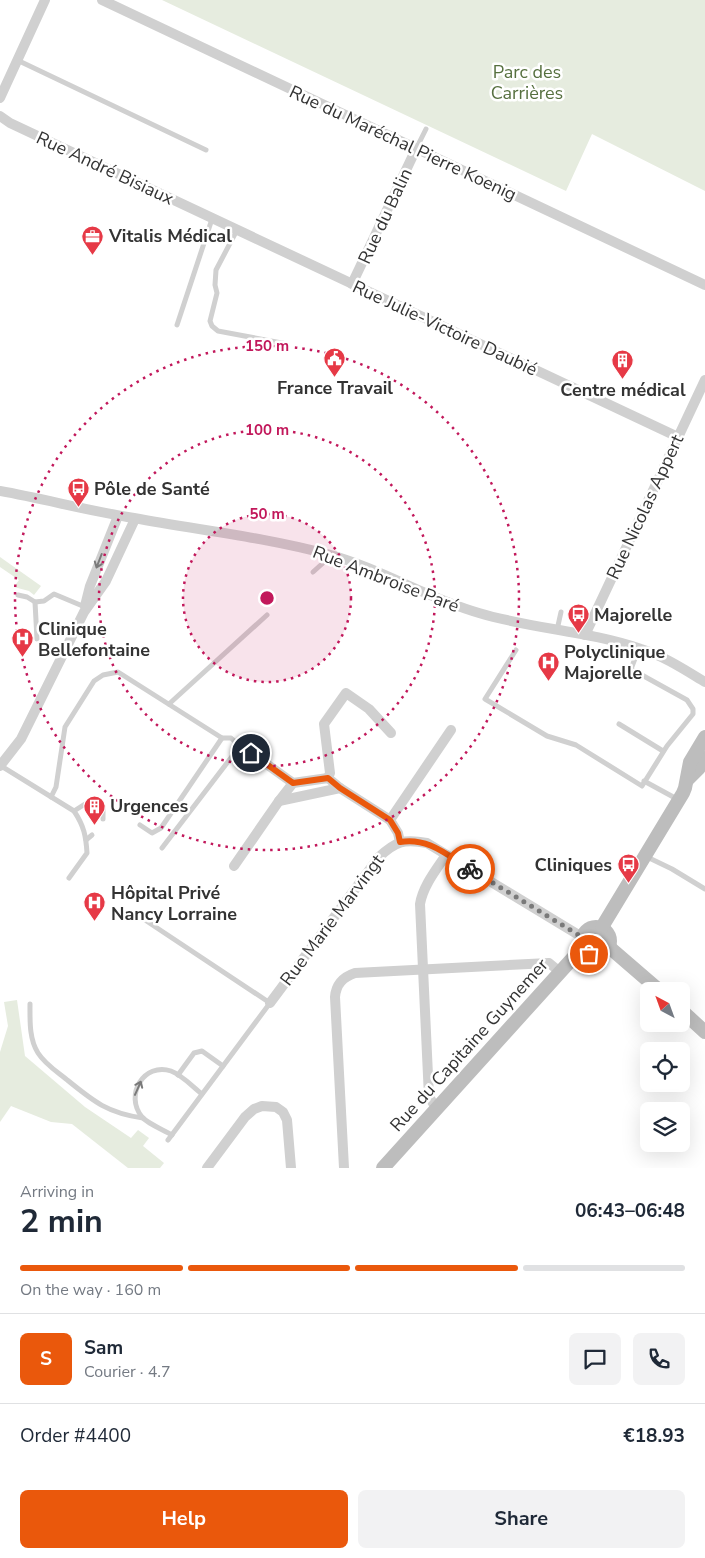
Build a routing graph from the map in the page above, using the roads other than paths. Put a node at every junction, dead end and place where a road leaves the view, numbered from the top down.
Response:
1 (45, 0) edge
2 (102, 0) edge
3 (17, 60) junction
4 (0, 98) edge
5 (0, 116) edge
6 (426, 129) dead end
7 (416, 149) junction
8 (206, 150) dead end
9 (212, 219) junction
10 (236, 230) junction
11 (352, 284) junction
12 (705, 285) edge
13 (177, 325) dead end
14 (287, 344) dead end
15 (705, 380) edge
16 (678, 437) junction
17 (0, 491) edge
18 (118, 516) junction
19 (135, 519) junction
20 (329, 554) junction
21 (313, 572) dead end
22 (18, 595) dead end
23 (35, 602) junction
24 (84, 610) junction
25 (561, 612) dead end
26 (267, 614) dead end
27 (557, 630) junction
28 (585, 635) junction
29 (37, 639) dead end
30 (639, 648) junction
31 (516, 650) dead end
32 (705, 682) edge
33 (169, 704) junction
34 (620, 724) dead end
35 (452, 730) dead end
36 (391, 733) dead end
37 (705, 737) edge
38 (222, 738) junction
39 (664, 751) junction
40 (251, 753) dead end
41 (705, 758) edge
42 (0, 766) edge
43 (328, 778) junction
44 (687, 780) junction
45 (644, 781) junction
46 (293, 783) junction
47 (340, 788) junction
48 (51, 797) junction
49 (279, 801) junction
50 (678, 801) junction
51 (74, 811) junction
52 (103, 818) dead end
53 (390, 820) junction
54 (140, 825) dead end
55 (92, 835) dead end
56 (86, 840) junction
57 (400, 842) junction
58 (162, 848) dead end
59 (446, 855) junction
60 (645, 856) junction
61 (234, 866) dead end
62 (69, 878) dead end
63 (705, 889) edge
64 (136, 914) dead end
65 (602, 927) junction
66 (583, 942) junction
67 (609, 947) junction
68 (423, 969) junction
69 (560, 972) junction
70 (650, 982) edge
71 (270, 1003) junction
72 (30, 1004) dead end
73 (690, 1018) edge
74 (705, 1032) edge
75 (223, 1066) junction
76 (178, 1075) junction
77 (202, 1094) junction
78 (436, 1109) junction
79 (143, 1118) junction
80 (172, 1135) junction
81 (168, 1140) dead end
82 (207, 1168) edge
83 (291, 1168) edge
84 (344, 1168) edge
85 (383, 1168) edge

1 - 3 street
2 - 7 street, Rue du Maréchal Pierre Koenig
3 - 4 street
3 - 8 lane
5 - 9 street, Rue André Bisiaux
6 - 7 lane
7 - 11 street, Rue du Balin
7 - 12 street, Rue du Maréchal Pierre Koenig
9 - 10 street, Rue Julie-Victoire Daubié
9 - 13 lane
10 - 11 street, Rue Julie-Victoire Daubié
10 - 14 lane
11 - 16 street, Rue Julie-Victoire Daubié
15 - 16 street, Rue Nicolas Appert
16 - 28 street, Rue Nicolas Appert
17 - 18 street, Rue Ambroise Paré
18 - 19 street, Rue Ambroise Paré
18 -> 24 street
19 - 20 street, Rue Ambroise Paré
19 - 24 street
20 - 21 lane
20 - 27 street, Rue Ambroise Paré
22 - 23 lane
23 - 24 lane
23 - 29 lane
24 - 42 street
25 - 27 lane
26 - 33 lane
27 - 28 street, Rue Ambroise Paré
28 - 30 street, Rue Ambroise Paré
30 - 32 street, Rue Ambroise Paré
30 - 39 lane
31 - 45 lane
33 - 38 lane
33 - 48 lane
34 - 39 lane
35 - 53 street
36 - 43 street
37 - 44 street
38 - 54 lane
38 - 58 lane
39 - 45 lane
40 - 46 street
41 - 44 street
42 - 48 lane
43 - 46 street
43 - 47 street
44 - 50 street
45 - 50 lane
46 - 49 street
47 - 49 street
47 - 53 street
48 - 51 lane
49 - 61 street
50 - 60 street
51 - 52 lane
51 - 56 lane
53 - 57 street
55 - 56 lane
56 - 62 lane
57 - 59 street, Rue Marie Marvingt
57 - 71 street, Rue Marie Marvingt
59 - 66 street, Rue Marie Marvingt
59 - 68 street
60 - 63 lane
60 - 65 street
64 - 71 lane
65 - 66 street
65 - 67 street
66 - 67 street
66 - 69 street, Rue du Capitaine Guynemer
67 - 70 street
68 - 69 street
68 - 78 street
68 - 84 street
69 - 78 street, Rue du Capitaine Guynemer
71 - 75 lane
72 - 79 lane
73 - 74 street
75 - 76 lane
75 - 77 lane
76 - 77 lane
79 -> 76 lane
77 - 80 lane
78 - 85 street, Rue du Capitaine Guynemer
79 - 80 lane
80 - 81 lane
82 - 83 street

